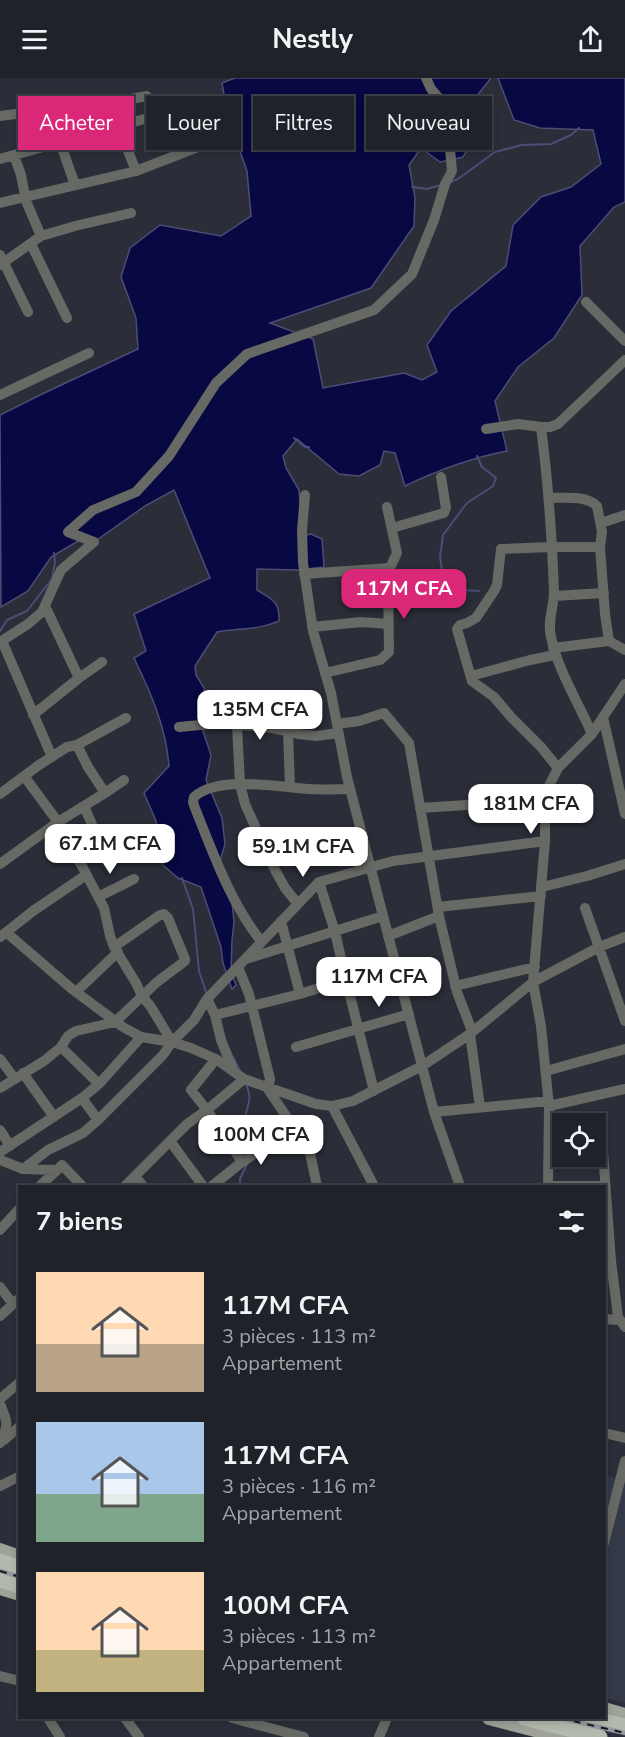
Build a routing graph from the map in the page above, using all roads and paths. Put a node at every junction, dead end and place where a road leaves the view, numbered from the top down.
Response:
1 (426, 78) edge
2 (146, 96) edge
3 (0, 116) edge
4 (32, 150) edge
5 (63, 150) edge
6 (128, 150) edge
7 (190, 150) edge
8 (14, 155) junction
9 (0, 159) edge
10 (136, 171) junction
11 (75, 185) junction
12 (25, 197) junction
13 (0, 203) edge
14 (131, 213) dead end
15 (41, 236) junction
16 (31, 244) junction
17 (1, 261) edge
18 (586, 302) dead end
19 (28, 312) dead end
20 (67, 318) dead end
21 (625, 341) edge
22 (89, 353) dead end
23 (625, 360) edge
24 (0, 395) edge
25 (541, 427) junction
26 (486, 429) dead end
27 (441, 477) dead end
28 (305, 495) dead end
29 (549, 498) junction
30 (387, 507) dead end
31 (625, 515) edge
32 (601, 523) junction
33 (392, 528) junction
34 (551, 547) junction
35 (600, 547) junction
36 (390, 568) junction
37 (304, 574) junction
38 (604, 593) junction
39 (554, 596) junction
40 (45, 606) junction
41 (389, 624) junction
42 (312, 627) junction
43 (1, 641) edge
44 (609, 641) junction
45 (625, 650) edge
46 (554, 652) junction
47 (102, 662) dead end
48 (325, 673) junction
49 (471, 676) junction
50 (79, 678) junction
51 (625, 684) edge
52 (33, 715) junction
53 (126, 717) dead end
54 (603, 717) junction
55 (237, 725) junction
56 (179, 728) dead end
57 (337, 729) junction
58 (288, 732) junction
59 (592, 734) junction
60 (77, 745) junction
61 (52, 757) junction
62 (558, 768) junction
63 (24, 776) junction
64 (124, 780) dead end
65 (240, 784) junction
66 (290, 787) junction
67 (350, 789) junction
68 (105, 793) junction
69 (0, 794) edge
70 (545, 794) junction
71 (84, 806) junction
72 (420, 808) junction
73 (625, 814) edge
74 (56, 824) junction
75 (545, 841) junction
76 (104, 852) dead end
77 (428, 857) junction
78 (0, 864) edge
79 (625, 864) edge
80 (370, 867) junction
81 (86, 875) junction
82 (134, 879) dead end
83 (319, 882) junction
84 (542, 892) junction
85 (98, 897) junction
86 (298, 904) junction
87 (585, 908) dead end
88 (439, 911) junction
89 (383, 916) junction
90 (281, 921) junction
91 (336, 932) junction
92 (3, 935) edge
93 (388, 936) junction
94 (625, 938) edge
95 (261, 941) junction
96 (288, 946) junction
97 (599, 947) junction
98 (116, 949) junction
99 (242, 963) junction
100 (395, 964) junction
101 (535, 967) junction
102 (346, 980) junction
103 (533, 982) junction
104 (455, 986) junction
105 (76, 992) junction
106 (300, 994) junction
107 (142, 996) junction
108 (207, 999) junction
109 (251, 1006) junction
110 (409, 1014) junction
111 (215, 1015) junction
112 (624, 1016) edge
113 (115, 1022) junction
114 (358, 1030) junction
115 (471, 1032) junction
116 (141, 1037) junction
117 (172, 1042) junction
118 (61, 1047) junction
119 (296, 1047) dead end
120 (625, 1049) edge
121 (0, 1059) edge
122 (216, 1059) junction
123 (422, 1066) junction
124 (546, 1071) junction
125 (234, 1072) junction
126 (19, 1076) junction
127 (244, 1079) junction
128 (99, 1084) junction
129 (0, 1088) edge
130 (267, 1089) junction
131 (625, 1089) edge
132 (374, 1091) junction
133 (82, 1098) junction
134 (549, 1103) junction
135 (332, 1106) junction
136 (480, 1107) junction
137 (207, 1110) junction
138 (434, 1112) junction
139 (54, 1117) junction
140 (98, 1120) junction
141 (0, 1130) edge
142 (302, 1134) junction
143 (170, 1141) junction
144 (10, 1146) junction
145 (0, 1152) edge
146 (0, 1160) edge
147 (242, 1162) junction
148 (604, 1167) edge
149 (23, 1169) junction
150 (57, 1170) junction
151 (135, 1176) junction
152 (41, 1185) edge
153 (81, 1185) edge
154 (126, 1185) edge
155 (142, 1185) edge
156 (203, 1185) edge
157 (213, 1185) edge
158 (317, 1185) edge
159 (373, 1185) edge
160 (460, 1185) edge
161 (548, 1185) edge
162 (605, 1185) edge
163 (606, 1198) edge
164 (18, 1210) edge
165 (0, 1230) edge
166 (0, 1287) edge
167 (16, 1301) edge
168 (0, 1316) edge
169 (606, 1320) edge
170 (622, 1324) edge
171 (18, 1384) edge
172 (0, 1400) edge
173 (0, 1404) edge
174 (18, 1428) edge
175 (606, 1433) edge
176 (625, 1438) edge
177 (0, 1443) edge
178 (625, 1461) edge
179 (18, 1477) edge
180 (0, 1486) edge
181 (606, 1535) edge
182 (0, 1550) edge
183 (18, 1556) edge
184 (0, 1562) edge
185 (18, 1567) edge
186 (0, 1580) edge
187 (18, 1585) edge
188 (0, 1588) edge
189 (18, 1593) edge
190 (0, 1676) edge
191 (18, 1680) edge
192 (606, 1710) edge
193 (625, 1715) edge
194 (49, 1719) edge
195 (127, 1719) edge
196 (236, 1719) edge
197 (387, 1719) edge
198 (493, 1719) edge
199 (528, 1719) edge
200 (595, 1719) edge
201 (625, 1726) edge
202 (60, 1737) edge
203 (139, 1737) edge
204 (304, 1737) edge
205 (379, 1737) edge
206 (562, 1737) edge
207 (600, 1737) edge

1 - 40 street
2 - 3 street
4 - 8 street
5 - 11 street
6 - 10 street
7 - 10 street
8 - 9 street
8 - 12 street
10 - 11 street
11 - 12 street
12 - 13 street
12 - 15 street
14 - 15 street
15 - 16 street
16 - 17 street
16 - 20 street
17 - 19 street
18 - 21 street
22 - 24 street
23 - 25 street
25 - 26 street
25 - 29 street
27 - 33 street
28 - 37 street
29 - 32 street
29 - 34 street
30 - 33 street
31 - 32 street
32 - 35 street
33 - 36 street
34 - 35 street
34 - 39 street
34 - 49 street
35 - 38 street
36 - 37 street
36 - 41 street
37 - 42 street
38 - 39 street
38 - 44 street
39 - 46 street
40 - 43 street
40 - 50 street
41 - 42 street
41 - 48 street
42 - 48 street
43 - 52 street
44 - 45 street
44 - 46 street
46 - 49 street
46 - 59 street
47 - 50 street
48 - 57 street
49 - 62 street
50 - 52 street
51 - 54 street
52 - 61 street
53 - 60 street
54 - 59 street
54 - 73 street
55 - 56 street
55 - 58 street
55 - 65 street
57 - 58 street
57 - 67 street
57 - 72 street
58 - 66 street
59 - 62 street
60 - 61 street
60 - 68 street
61 - 63 street
62 - 70 street
63 - 69 street
63 - 74 street
64 - 68 street
65 - 66 street
65 - 86 street
65 - 95 street
66 - 67 street
67 - 80 street
68 - 71 street
70 - 72 street
70 - 75 street
71 - 74 street
71 - 76 street
72 - 77 street
74 - 78 street
74 - 81 street
75 - 77 street
75 - 84 street
77 - 80 street
77 - 88 street
79 - 84 street
80 - 83 street
80 - 89 street
81 - 85 street
81 - 92 street
82 - 85 street
83 - 86 street
83 - 91 street
84 - 88 street
84 - 101 street
85 - 98 street
86 - 90 street
87 - 97 street
88 - 93 street
88 - 104 street
89 - 91 street
89 - 93 street
90 - 95 street
90 - 96 street
91 - 96 street
91 - 102 street
92 - 105 street
93 - 100 street
94 - 97 street
95 - 99 street
96 - 99 street
96 - 106 street
97 - 103 street
97 - 112 street
98 - 105 street
98 - 107 street
98 - 107 street
99 - 108 street
99 - 109 street
100 - 102 street
100 - 110 street
101 - 103 street
101 - 104 street
102 - 106 street
102 - 114 street
103 - 115 street
103 - 124 street
104 - 115 street
105 - 113 street
106 - 109 street
107 - 113 street
107 - 117 street
108 - 111 street
108 - 117 street
109 - 111 street
109 - 130 street
110 - 114 street
110 - 123 street
111 - 125 street
113 - 116 street
113 - 118 street
114 - 119 street
114 - 132 street
115 - 123 street
115 - 136 street
116 - 117 street
116 - 128 street
117 - 122 street
117 - 140 street
118 - 126 street
118 - 128 street
120 - 124 street
121 - 126 street
122 - 125 street
122 - 137 street
123 - 132 street
123 - 138 street
124 - 134 street
125 - 127 street
126 - 129 street
126 - 139 street
127 - 130 street
127 - 137 street
128 - 133 street
130 - 135 street
130 - 142 street
131 - 134 street
132 - 135 street
133 - 139 street
133 - 140 street
134 - 136 street
134 - 161 street
135 - 159 street
136 - 138 street
137 - 143 street
137 - 147 street
138 - 160 street
139 - 144 street
140 - 149 street
141 - 144 street
142 - 147 street
142 - 158 street
143 - 151 street
143 - 156 street
144 - 145 street
146 - 149 street
147 - 157 street
148 - 162 street
149 - 150 street
150 - 152 street
150 - 153 street
151 - 154 street
151 - 155 street
163 - 170 street
164 - 165 street
166 - 167 street
167 - 168 street
169 - 170 street
171 - 172 street
173 - 177 street
174 - 177 street
175 - 176 street
178 - 181 street
179 - 180 street
182 - 183 main road
184 - 185 highway
186 - 187 highway
188 - 189 main road
190 - 191 street
192 - 193 main road
194 - 202 street
195 - 203 street
196 - 204 street
197 - 205 street
198 - 206 main road
199 - 207 highway
200 - 201 highway

